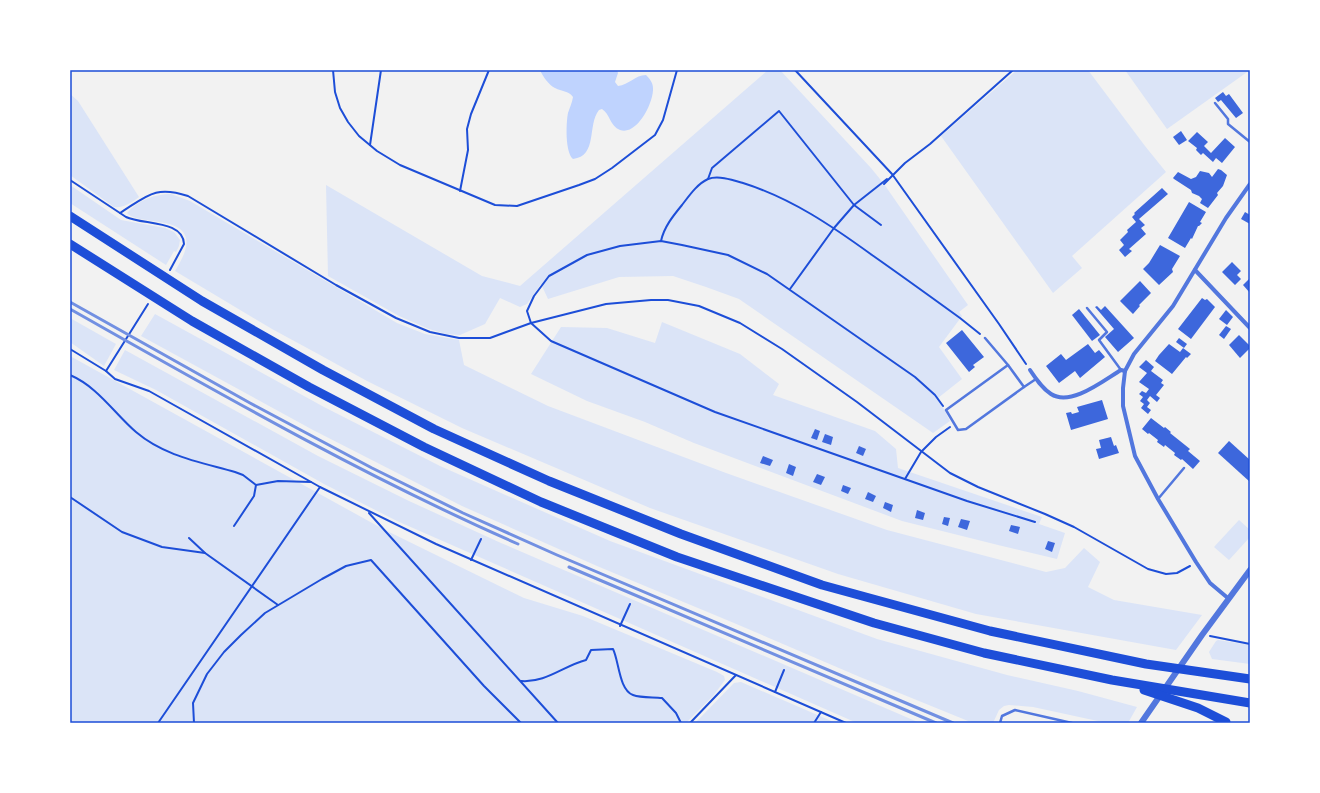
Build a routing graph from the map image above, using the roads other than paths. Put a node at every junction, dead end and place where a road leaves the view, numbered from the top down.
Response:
1 (1215, 103) dead end
2 (1250, 142) edge
3 (1250, 184) edge
4 (70, 216) edge
5 (70, 244) edge
6 (1194, 270) junction
7 (1087, 308) dead end
8 (1250, 328) edge
9 (985, 338) road end
10 (1008, 365) junction
11 (1030, 370) road end
12 (1123, 370) junction
13 (1036, 379) junction
14 (1024, 387) junction
15 (1184, 468) dead end
16 (1158, 499) junction
17 (1250, 570) edge
18 (1228, 599) junction
19 (1250, 679) edge
20 (1112, 680) junction
21 (1250, 703) edge
22 (1143, 721) edge
23 (1000, 723) edge
24 (1072, 723) edge
25 (1227, 723) edge

1 - 2 lane
3 - 6 street
4 - 19 highway
5 - 20 highway
6 - 8 street
6 - 12 street
7 - 12 lane
9 - 10 lane
10 - 14 lane
10 - 14 lane
11 - 13 street
12 - 13 street
12 - 16 street
13 - 14 lane
15 - 16 lane
16 - 18 street
17 - 18 street
18 - 22 street
20 - 21 highway
20 - 25 highway
23 - 24 lane

